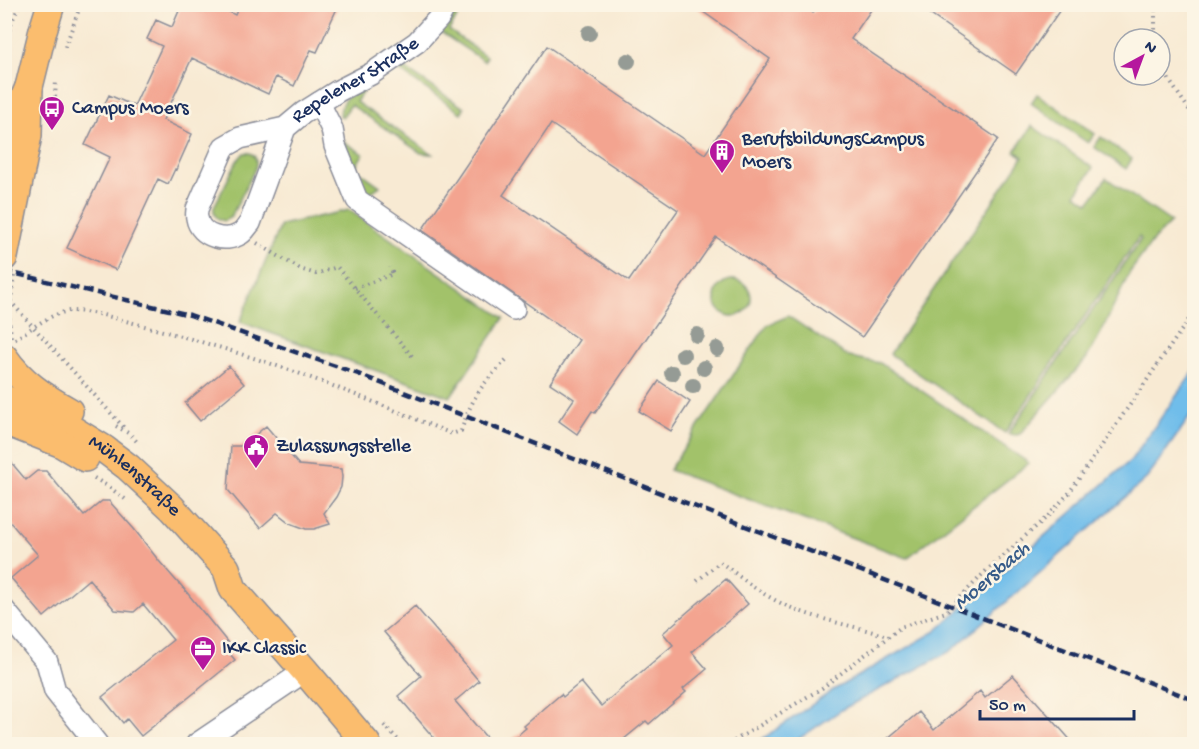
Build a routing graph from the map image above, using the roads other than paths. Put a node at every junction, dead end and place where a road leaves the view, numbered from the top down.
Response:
1 (51, 4) edge
2 (446, 4) edge
3 (29, 87) junction
4 (319, 103) junction
5 (285, 128) junction
6 (4, 154) edge
7 (4, 257) edge
8 (514, 309) dead end
9 (8, 349) edge
10 (4, 399) edge
11 (4, 421) edge
12 (172, 508) junction
13 (233, 589) junction
14 (4, 610) edge
15 (305, 671) junction
16 (97, 744) edge
17 (197, 744) edge
18 (367, 744) edge

1 - 3 main road
2 - 4 street, Repelener Straße
3 - 6 main road
3 - 7 main road
4 - 5 street, Repelener Straße
4 - 8 street
5 - 5 street, Repelener Straße
9 - 12 main road
10 - 12 main road, Mühlenstraße
11 - 13 main road, Mühlenstraße
12 - 13 main road, Mühlenstraße
13 - 15 main road, Mühlenstraße
14 - 16 street
15 - 17 street
15 - 18 main road, Mühlenstraße

